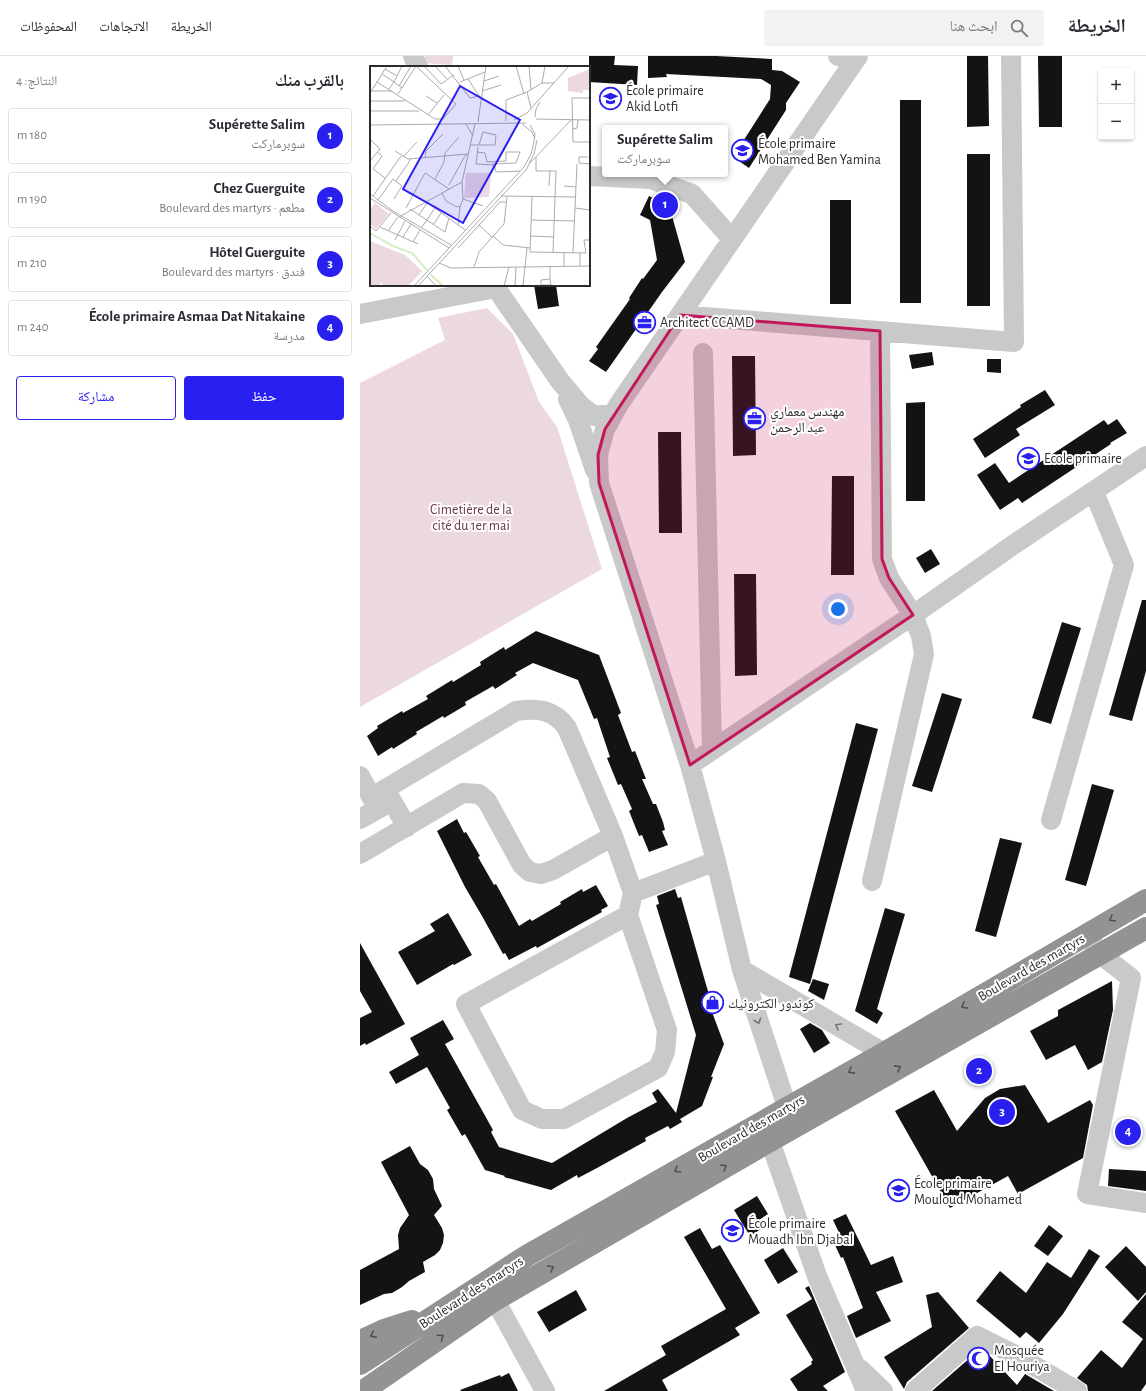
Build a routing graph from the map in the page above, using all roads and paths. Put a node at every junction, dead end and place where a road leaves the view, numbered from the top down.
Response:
1 (413, 56) edge
2 (838, 56) edge
3 (1011, 56) edge
4 (858, 57) edge
5 (418, 66) edge
6 (590, 176) edge
7 (602, 177) edge
8 (610, 177) edge
9 (732, 239) junction
10 (496, 287) edge
11 (360, 314) edge
12 (680, 315) junction
13 (880, 331) junction
14 (704, 353) dead end
15 (560, 381) junction
16 (613, 414) junction
17 (1146, 456) edge
18 (599, 483) junction
19 (1094, 492) junction
20 (913, 615) junction
21 (712, 750) junction
22 (690, 764) junction
23 (360, 776) edge
24 (382, 799) junction
25 (360, 819) edge
26 (1051, 820) dead end
27 (407, 827) junction
28 (613, 836) junction
29 (360, 854) edge
30 (716, 861) junction
31 (872, 881) dead end
32 (633, 893) junction
33 (1146, 900) edge
34 (628, 915) junction
35 (1146, 928) edge
36 (1087, 934) junction
37 (1100, 954) junction
38 (742, 970) junction
39 (1139, 974) edge
40 (884, 1053) junction
41 (788, 1107) junction
42 (770, 1140) junction
43 (1146, 1203) edge
44 (495, 1300) junction
45 (436, 1314) junction
46 (360, 1341) edge
47 (418, 1354) junction
48 (853, 1362) junction
49 (360, 1364) edge
50 (363, 1391) edge
51 (387, 1391) edge
52 (545, 1391) edge
53 (866, 1391) edge
54 (883, 1391) edge
55 (915, 1391) edge
56 (1077, 1391) edge

1 - 5 street
2 - 4 street
3 - 13 street
4 - 9 street
6 - 7 street
8 - 9 street
9 - 12 street
10 - 11 street
10 - 15 street
12 - 13 street
12 - 16 street
13 - 20 street
14 - 21 street
15 - 16 street
15 - 18 street
16 - 18 street
17 - 19 street
18 - 22 street
19 - 20 street
19 - 26 street
20 - 21 street
20 - 31 street
21 - 22 street
22 - 30 street
23 - 24 street
24 - 25 street
24 - 27 street
24 - 28 street
27 - 28 street
27 - 29 street
28 - 32 street
30 - 32 street
30 - 38 street
32 - 34 street
33 -> 36 highway, Boulevard des martyrs
34 - 34 street
35 - 37 highway, Boulevard des martyrs
36 - 37 street
36 -> 40 highway, Boulevard des martyrs
37 - 39 street
42 -> 37 highway, Boulevard des martyrs
40 -> 38 street
38 -> 41 street
39 - 43 street
40 -> 41 highway, Boulevard des martyrs
41 -> 45 highway, Boulevard des martyrs
44 -> 42 highway, Boulevard des martyrs
42 - 48 street
47 -> 44 highway, Boulevard des martyrs
44 - 52 street
45 -> 46 highway
45 - 49 highway, Boulevard des martyrs
47 - 50 highway, Boulevard des martyrs
47 - 51 highway
48 - 53 street
48 - 54 street
55 - 56 street

